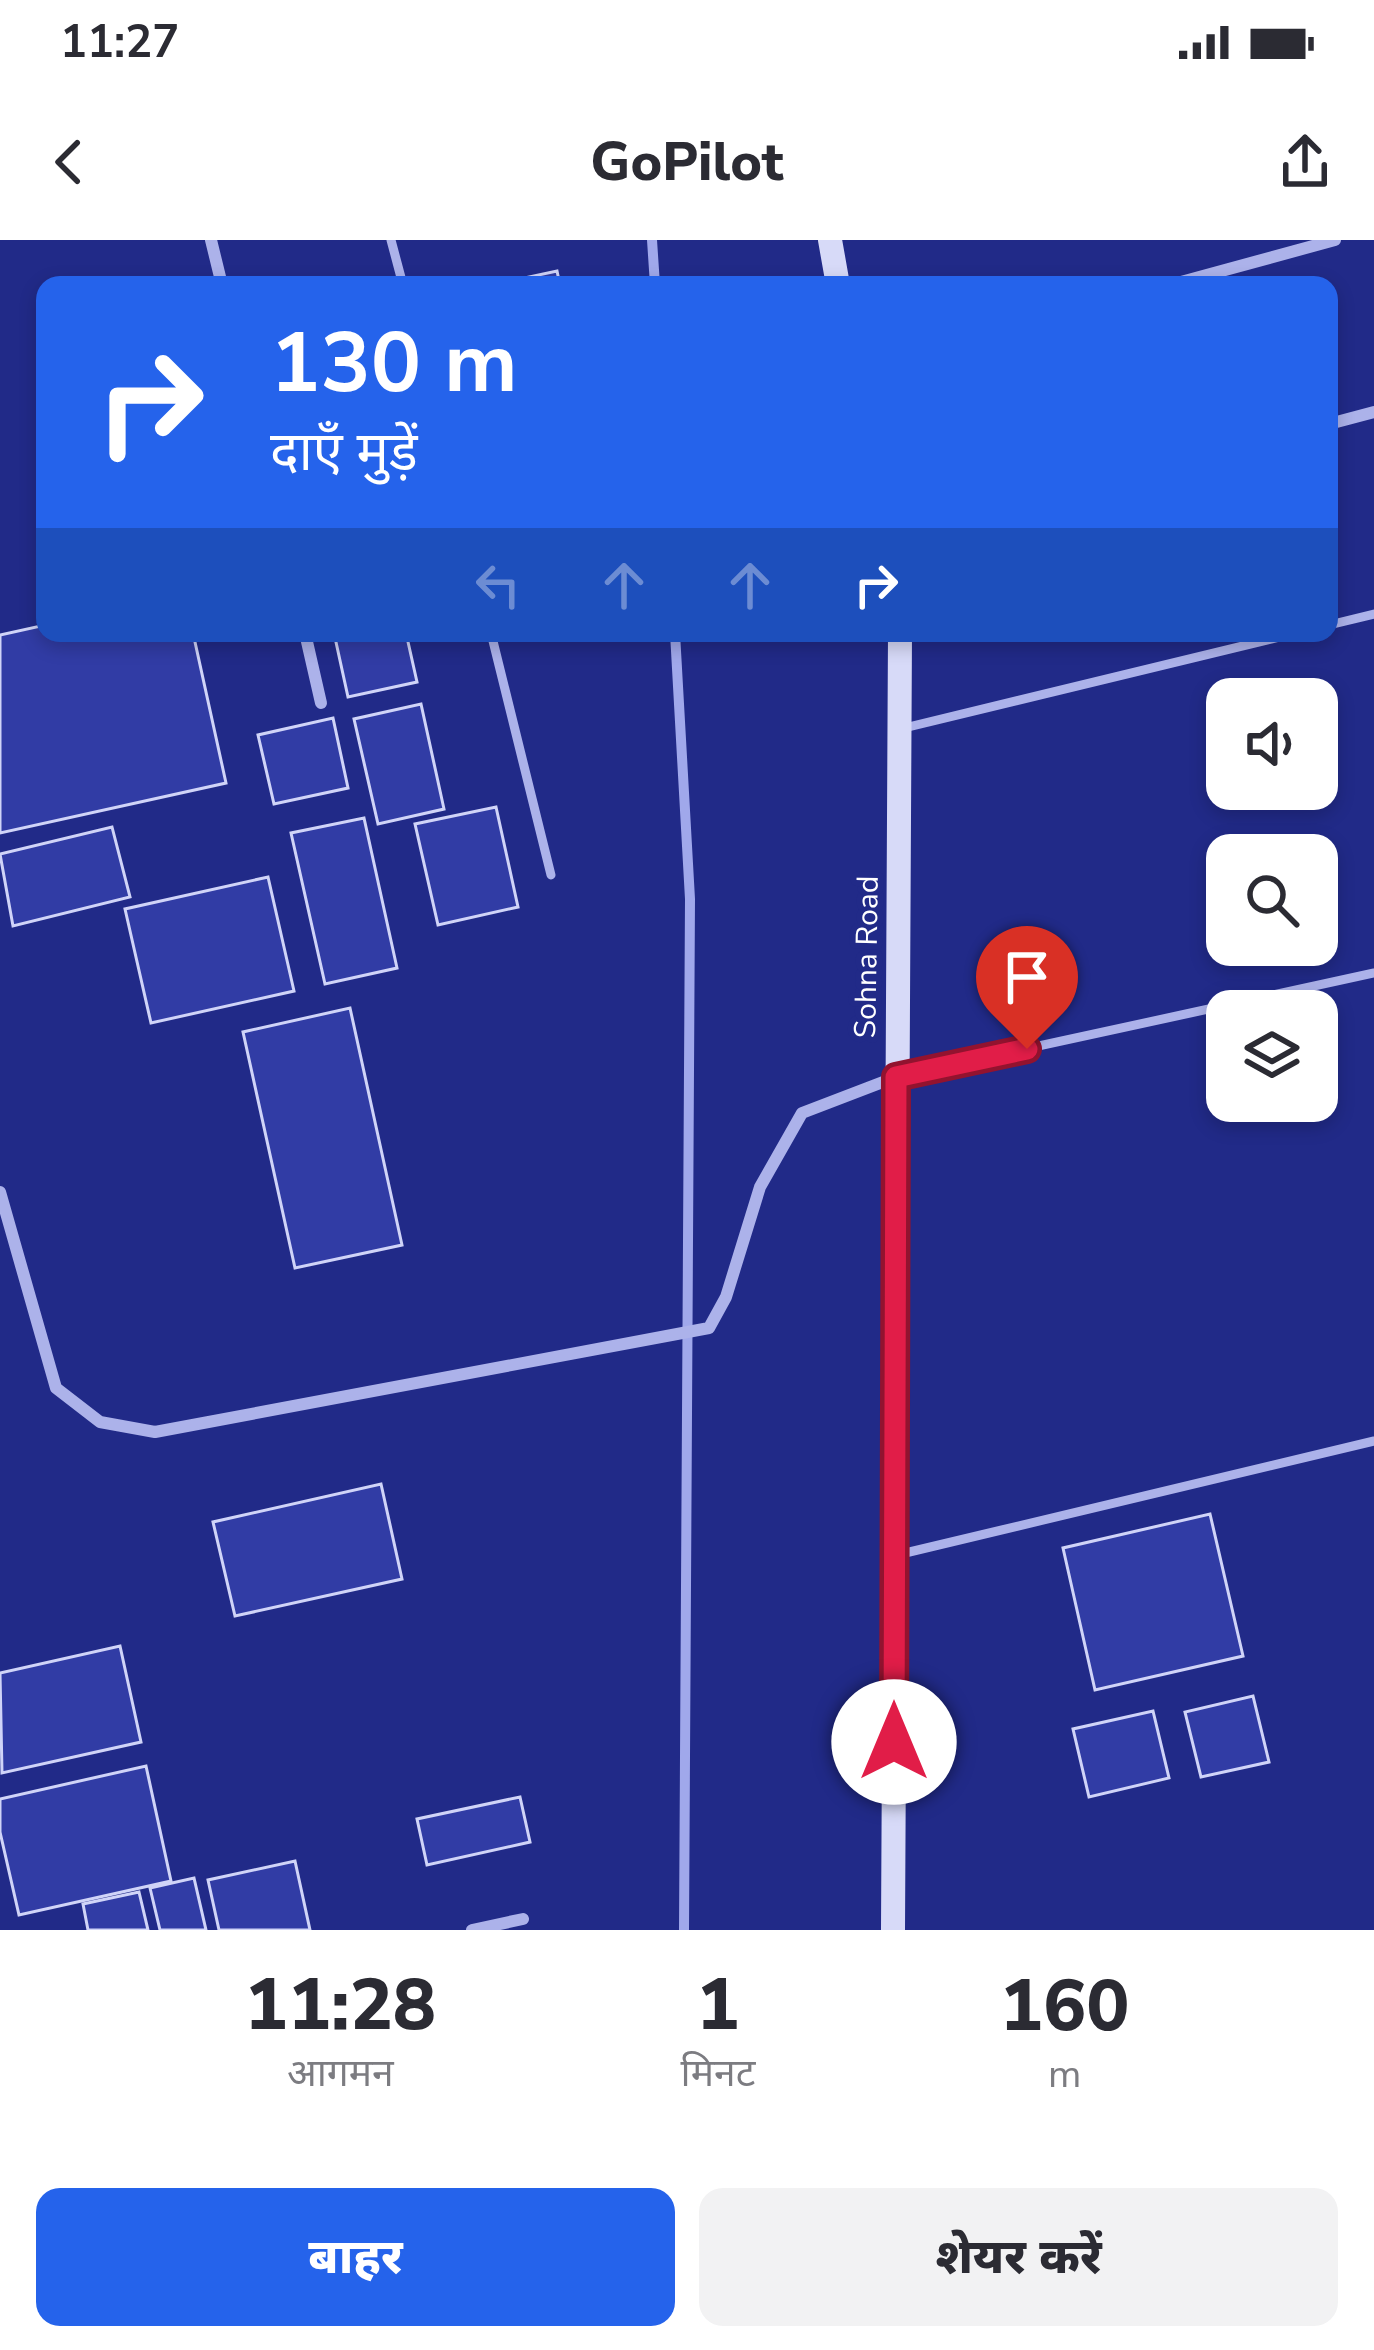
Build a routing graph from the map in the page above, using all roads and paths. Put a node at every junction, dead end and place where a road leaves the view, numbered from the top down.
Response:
1 (211, 240) edge
2 (391, 240) edge
3 (830, 240) edge
4 (1325, 241) edge
5 (220, 276) edge
6 (401, 276) edge
7 (836, 276) edge
8 (1202, 276) edge
9 (1374, 412) edge
10 (1338, 422) edge
11 (1374, 614) edge
12 (1338, 623) edge
13 (307, 642) edge
14 (493, 642) edge
15 (900, 642) edge
16 (1260, 642) edge
17 (321, 703) dead end
18 (900, 729) junction
19 (551, 875) dead end
20 (1374, 974) edge
21 (896, 1077) junction
22 (0, 1192) edge
23 (1374, 1442) edge
24 (895, 1555) junction
25 (523, 1919) dead end
26 (472, 1930) edge
27 (893, 1930) edge

1 - 5 street
2 - 6 lane
3 - 7 main road
4 - 8 street
9 - 10 street
11 - 12 lane
13 - 17 street
14 - 19 lane
15 - 18 main road, Sohna Road
16 - 18 lane
18 - 21 main road, Sohna Road
20 - 21 lane
21 - 22 street
21 - 24 main road, Sohna Road
23 - 24 lane
24 - 27 main road, Sohna Road
25 - 26 street

